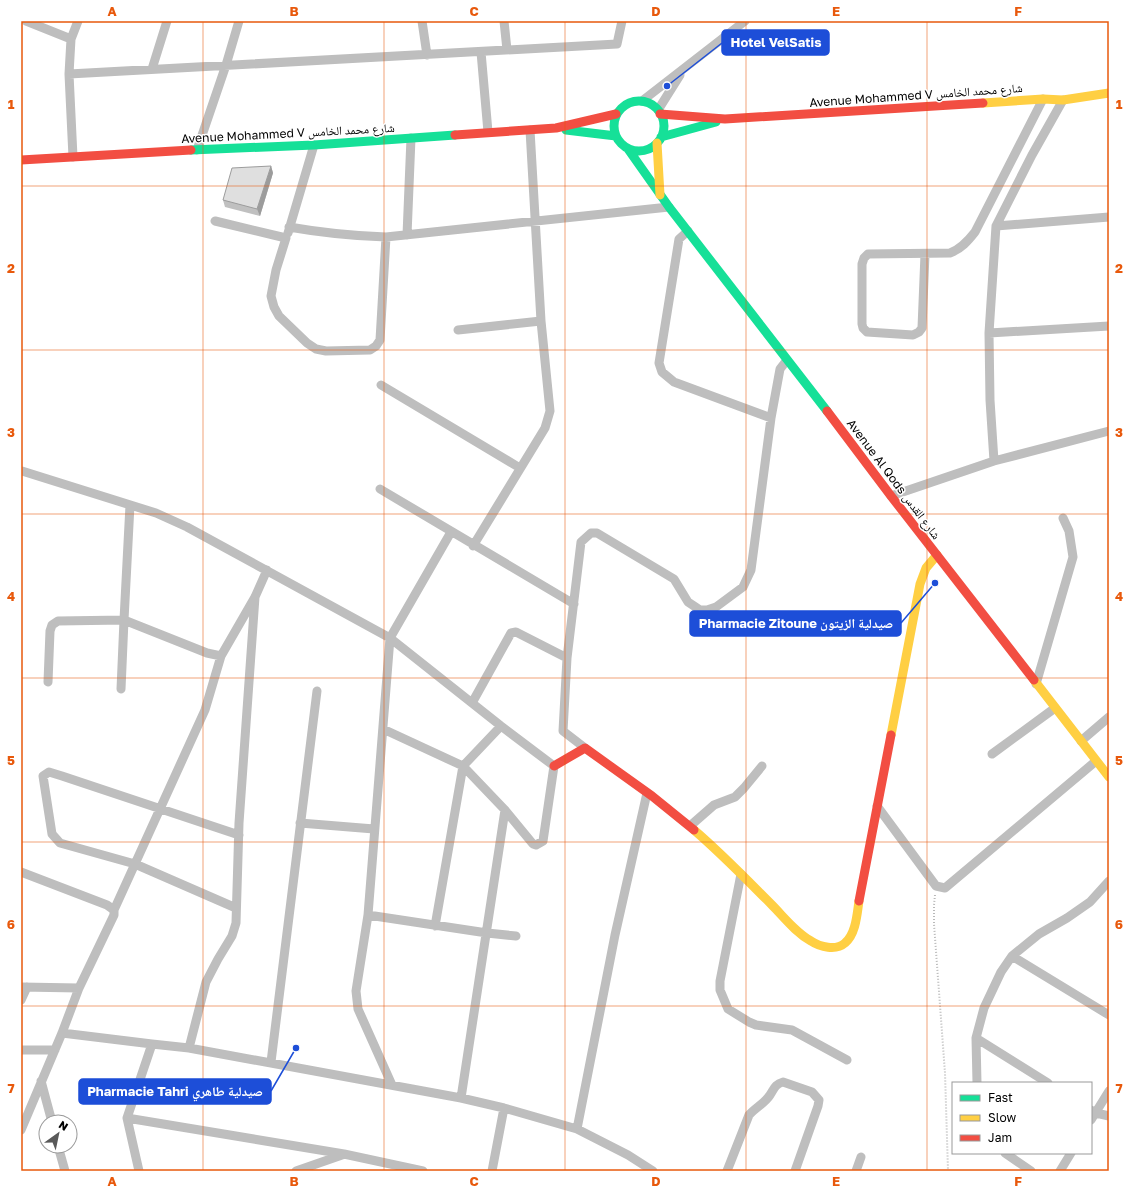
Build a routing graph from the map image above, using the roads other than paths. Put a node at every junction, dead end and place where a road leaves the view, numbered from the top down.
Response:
1 (26, 21) edge
2 (78, 21) edge
3 (167, 21) edge
4 (239, 21) edge
5 (422, 21) edge
6 (504, 21) edge
7 (622, 21) edge
8 (745, 21) edge
9 (71, 40) junction
10 (507, 50) junction
11 (481, 52) junction
12 (427, 55) junction
13 (226, 65) junction
14 (152, 69) junction
15 (683, 70) junction
16 (69, 74) junction
17 (1109, 93) edge
18 (1043, 99) junction
19 (1063, 100) junction
20 (642, 101) junction
21 (659, 112) junction
22 (616, 114) junction
23 (725, 119) junction
24 (556, 128) junction
25 (530, 130) junction
26 (488, 132) junction
27 (616, 136) junction
28 (411, 138) junction
29 (659, 140) junction
30 (314, 145) junction
31 (628, 149) junction
32 (197, 150) junction
33 (73, 157) junction
34 (21, 160) edge
35 (660, 195) junction
36 (669, 207) junction
37 (1109, 217) edge
38 (215, 221) dead end
39 (536, 221) junction
40 (996, 226) junction
41 (289, 227) junction
42 (688, 231) junction
43 (407, 235) junction
44 (386, 237) junction
45 (286, 238) junction
46 (925, 254) junction
47 (541, 321) junction
48 (1109, 326) edge
49 (458, 330) dead end
50 (989, 333) junction
51 (787, 360) junction
52 (381, 385) dead end
53 (771, 418) junction
54 (1109, 431) edge
55 (994, 461) junction
56 (520, 468) junction
57 (22, 471) edge
58 (380, 490) dead end
59 (890, 496) junction
60 (130, 505) junction
61 (1063, 518) dead end
62 (451, 532) junction
63 (473, 546) junction
64 (937, 556) junction
65 (267, 570) junction
66 (255, 597) junction
67 (574, 604) junction
68 (124, 620) junction
69 (390, 638) junction
70 (221, 656) junction
71 (567, 658) junction
72 (48, 682) dead end
73 (1036, 684) junction
74 (121, 689) dead end
75 (317, 690) dead end
76 (472, 703) junction
77 (1055, 708) junction
78 (1109, 717) edge
79 (501, 726) junction
80 (383, 729) junction
81 (1081, 741) junction
82 (586, 748) junction
83 (992, 754) dead end
84 (1096, 761) junction
85 (463, 766) junction
86 (554, 766) junction
87 (762, 766) dead end
88 (1109, 777) edge
89 (647, 793) junction
90 (877, 806) junction
91 (160, 809) junction
92 (505, 810) junction
93 (300, 823) junction
94 (690, 826) junction
95 (374, 829) junction
96 (239, 835) junction
97 (135, 864) junction
98 (21, 872) edge
99 (741, 874) junction
100 (1109, 881) edge
101 (236, 908) junction
102 (114, 910) junction
103 (368, 915) junction
104 (436, 926) junction
105 (487, 933) junction
106 (516, 936) dead end
107 (1012, 956) junction
108 (24, 987) edge
109 (79, 988) junction
110 (21, 1000) edge
111 (1109, 1015) edge
112 (62, 1033) junction
113 (976, 1038) junction
114 (152, 1044) junction
115 (189, 1048) junction
116 (21, 1050) edge
117 (55, 1050) junction
118 (847, 1060) dead end
119 (271, 1062) junction
120 (41, 1081) junction
121 (977, 1082) edge
122 (1046, 1082) edge
123 (392, 1085) junction
124 (1109, 1091) edge
125 (461, 1098) junction
126 (504, 1108) junction
127 (50, 1114) edge
128 (1092, 1114) edge
129 (1109, 1116) edge
130 (127, 1118) junction
131 (21, 1130) edge
132 (577, 1130) junction
133 (60, 1154) edge
134 (344, 1154) junction
135 (1006, 1154) edge
136 (1070, 1154) edge
137 (861, 1157) dead end
138 (65, 1171) edge
139 (139, 1171) edge
140 (296, 1171) edge
141 (423, 1171) edge
142 (492, 1171) edge
143 (653, 1171) edge
144 (727, 1171) edge
145 (795, 1171) edge
146 (856, 1171) edge
147 (1031, 1171) edge
148 (1060, 1171) edge

1 - 9 street
2 - 9 street
3 - 14 street
4 - 13 street
5 - 12 street
6 - 10 street
7 - 10 street
8 - 15 street
9 - 16 street
10 - 11 street
11 - 12 street
11 - 26 street
12 - 13 street
13 - 14 street
13 - 32 street
14 - 16 street
15 - 20 street
15 - 21 street
16 - 33 street
17 - 19 street, Avenue Mohammed V شارع محمد الخامس
18 - 19 street, Avenue Mohammed V شارع محمد الخامس
18 - 23 street, Avenue Mohammed V شارع محمد الخامس
18 - 46 street
19 - 40 street
20 - 21 street
20 - 22 street
21 - 23 street, Avenue Mohammed V شارع محمد الخامس
21 - 29 street
22 - 24 street, Avenue Mohammed V شارع محمد الخامس
22 - 27 street
23 - 29 street, Avenue Mohammed V شارع محمد الخامس
24 - 25 street, Avenue Mohammed V شارع محمد الخامس
24 - 27 street, Avenue Mohammed V شارع محمد الخامس
25 - 26 street, Avenue Mohammed V شارع محمد الخامس
25 - 39 street
26 - 28 street, Avenue Mohammed V شارع محمد الخامس
27 - 31 street
28 - 30 street, Avenue Mohammed V شارع محمد الخامس
28 - 43 street
29 - 31 street
29 - 35 street
30 - 32 street, Avenue Mohammed V شارع محمد الخامس
30 - 41 street
31 - 35 street, Avenue Al Qods شارع القدس
32 - 33 street, Avenue Mohammed V شارع محمد الخامس
33 - 34 street, Avenue Mohammed V شارع محمد الخامس
35 - 36 street, Avenue Al Qods شارع القدس
36 - 39 street
36 - 42 street, Avenue Al Qods شارع القدس
37 - 40 street
38 - 45 street
39 - 43 street
39 - 47 street
40 - 50 street
41 - 44 street
41 - 45 street
42 - 51 street, Avenue Al Qods شارع القدس
42 - 53 street
43 - 44 street
44 - 45 street
46 - 46 street
47 - 49 street
47 - 56 street
48 - 50 street
50 - 55 street
51 - 53 street
51 - 59 street, Avenue Al Qods شارع القدس
52 - 56 street
53 - 67 street
54 - 55 street
55 - 59 street
56 - 63 street
57 - 60 street
58 - 62 street
59 - 64 street, Avenue Al Qods شارع القدس
60 - 65 street
60 - 68 street
61 - 73 street
62 - 63 street
62 - 69 street
63 - 67 street
64 - 73 street, Avenue Al Qods شارع القدس
64 - 90 street
65 - 66 street
65 - 69 street
66 - 70 street
66 - 96 street
67 - 71 street
68 - 70 street
68 - 72 street
68 - 74 street
69 - 76 street
69 - 80 street
70 - 91 street
71 - 76 street
71 - 82 street
73 - 77 street, Avenue Al Qods شارع القدس
75 - 93 street
76 - 79 street
77 - 81 street, Avenue Al Qods شارع القدس
77 - 83 street
78 - 81 street
79 - 85 street
79 - 86 street
80 - 85 street
80 - 95 street
81 - 84 street, Avenue Al Qods شارع القدس
82 - 86 street
82 - 89 street
84 - 88 street, Avenue Al Qods شارع القدس
84 - 90 street
85 - 92 street
85 - 104 street
86 - 92 street
87 - 94 street
89 - 94 street
89 - 132 street
90 - 99 street
91 - 96 street
91 - 97 street
91 - 97 street
92 - 105 street
93 - 95 street
93 - 119 street
94 - 99 street
95 - 103 street
96 - 101 street
97 - 101 street
97 - 102 street
98 - 102 street
99 - 118 street
100 - 107 street
101 - 115 street
102 - 109 street
103 - 104 street
103 - 123 street
104 - 105 street
105 - 106 street
105 - 125 street
107 - 111 street
107 - 113 street
108 - 109 street
108 - 110 street
109 - 112 street
112 - 114 street
112 - 117 street
113 - 121 street
113 - 122 street
114 - 115 street
114 - 130 street
115 - 119 street
116 - 117 street
117 - 120 street
119 - 123 street
120 - 127 street
120 - 131 street
123 - 125 street
124 - 128 street
125 - 126 street
126 - 132 street
126 - 142 street
128 - 129 street
130 - 134 street
130 - 139 street
132 - 143 street
133 - 138 street
134 - 140 street
134 - 141 street
135 - 147 street
136 - 148 street
137 - 146 street
144 - 145 street

